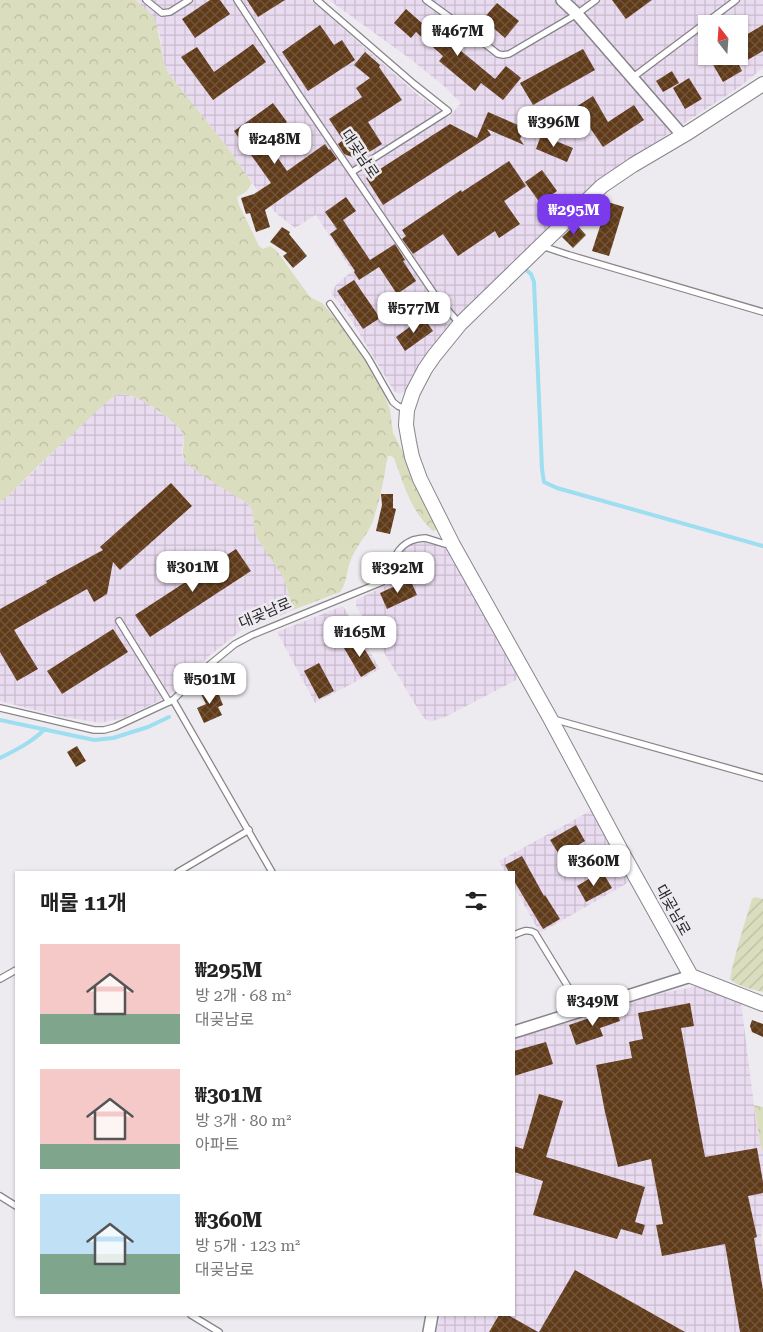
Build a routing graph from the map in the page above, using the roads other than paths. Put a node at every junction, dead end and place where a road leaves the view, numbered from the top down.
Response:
1 (146, 0) edge
2 (189, 0) edge
3 (237, 0) edge
4 (317, 0) edge
5 (426, 0) edge
6 (562, 0) edge
7 (596, 0) edge
8 (736, 0) edge
9 (577, 14) junction
10 (632, 78) junction
11 (763, 84) edge
12 (682, 136) junction
13 (352, 172) junction
14 (540, 245) junction
15 (330, 304) dead end
16 (763, 312) edge
17 (460, 324) junction
18 (407, 410) junction
19 (453, 545) junction
20 (119, 621) dead end
21 (171, 701) junction
22 (0, 708) edge
23 (550, 718) junction
24 (763, 778) edge
25 (249, 830) junction
26 (180, 871) edge
27 (271, 871) edge
28 (515, 936) edge
29 (15, 971) edge
30 (691, 976) junction
31 (0, 979) edge
32 (763, 1004) edge
33 (579, 1011) junction
34 (515, 1032) edge
35 (0, 1196) edge
36 (15, 1205) edge
37 (193, 1316) edge
38 (432, 1316) edge
39 (219, 1332) edge
40 (429, 1332) edge

1 - 2 lane
3 - 13 lane, 대곶남로
4 - 13 lane
5 - 9 lane
6 - 9 street
7 - 9 lane
8 - 10 lane
9 - 10 street
10 - 12 street
11 - 12 street, 대곶남로
12 - 14 street, 대곶남로
13 - 17 lane, 대곶남로
14 - 16 lane
14 - 17 street, 대곶남로
15 - 18 lane
17 - 18 street, 대곶남로
18 - 19 street, 대곶남로
19 - 21 lane, 대곶남로
19 - 23 street, 대곶남로
20 - 21 lane
21 - 22 lane, 대곶남로
21 - 25 lane
23 - 24 lane
23 - 30 street, 대곶남로
25 - 26 lane
25 - 27 lane
28 - 33 lane
29 - 31 lane
30 - 32 street
30 - 33 street
33 - 34 street
35 - 36 lane
37 - 39 lane
38 - 40 street

